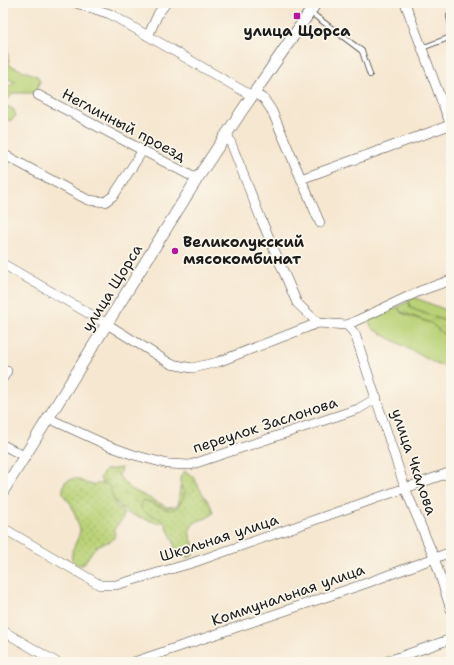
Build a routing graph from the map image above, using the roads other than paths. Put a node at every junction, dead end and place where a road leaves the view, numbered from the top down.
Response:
1 (76, 3) edge
2 (166, 3) edge
3 (405, 3) edge
4 (313, 7) edge
5 (451, 15) edge
6 (451, 25) edge
7 (148, 36) junction
8 (451, 37) edge
9 (422, 48) junction
10 (370, 75) dead end
11 (38, 95) dead end
12 (253, 95) junction
13 (451, 126) edge
14 (227, 133) junction
15 (144, 150) junction
16 (3, 154) edge
17 (197, 179) junction
18 (301, 179) junction
19 (320, 223) dead end
20 (3, 264) edge
21 (451, 280) edge
22 (318, 323) junction
23 (107, 324) junction
24 (347, 325) junction
25 (377, 398) junction
26 (48, 418) junction
27 (3, 445) edge
28 (24, 456) junction
29 (451, 472) edge
30 (405, 488) junction
31 (3, 491) edge
32 (3, 528) edge
33 (451, 552) edge
34 (434, 557) junction
35 (451, 610) edge
36 (3, 631) edge
37 (451, 639) edge
38 (56, 662) edge
39 (134, 662) edge
40 (385, 662) edge

1 - 7 street
2 - 7 street
3 - 9 street
4 - 10 lane
4 - 12 street, улица Щорса
5 - 6 lane
7 - 12 street
8 - 9 lane
9 - 13 street
11 - 15 street, Неглинный проезд
12 - 14 street, улица Щорса
12 - 18 street
13 - 18 street
14 - 17 street, улица Щорса
14 - 22 street
15 - 16 street
15 - 17 street, Неглинный проезд
17 - 23 street, улица Щорса
18 - 19 street
20 - 23 street
21 - 24 street
22 - 23 street
22 - 24 street
23 - 26 street, улица Щорса
24 - 25 street, улица Чкалова
25 - 26 street, переулок Заслонова
25 - 30 street, улица Чкалова
26 - 28 street, улица Щорса
27 - 28 street
28 - 31 street, улица Щорса
29 - 30 street, Школьная улица
30 - 32 street, Школьная улица
30 - 34 street, улица Чкалова
33 - 34 street, Коммунальная улица
34 - 35 street, улица Чкалова
34 - 39 street, Коммунальная улица
36 - 38 street
37 - 40 street

